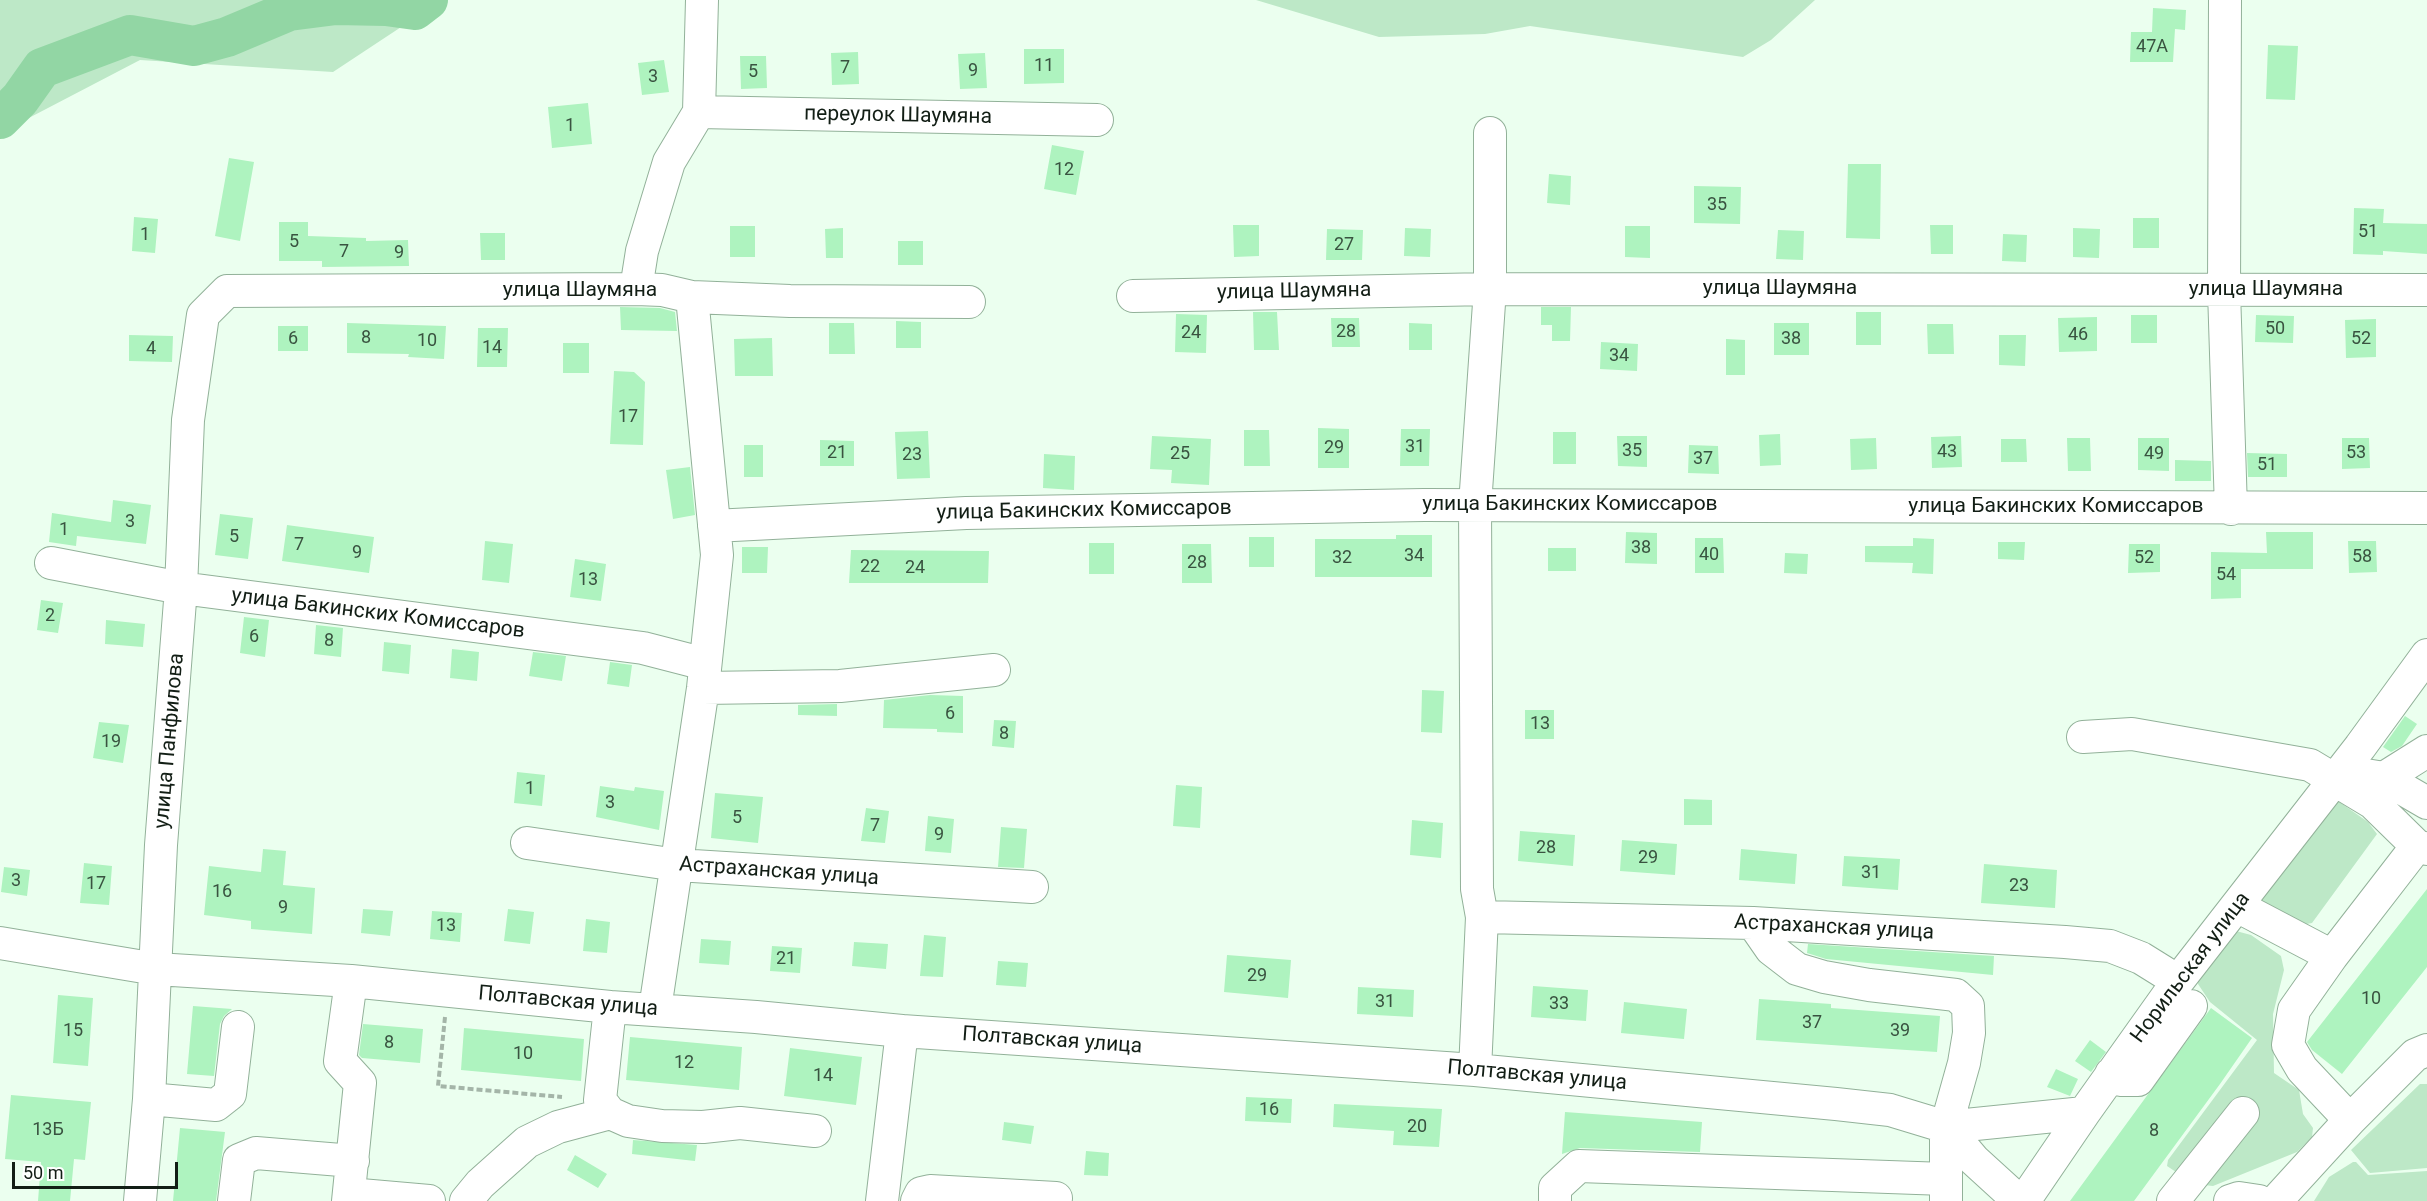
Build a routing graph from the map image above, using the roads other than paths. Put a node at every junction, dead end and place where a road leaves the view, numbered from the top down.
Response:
1 (702, 0) edge
2 (2225, 0) edge
3 (699, 112) junction
4 (1097, 120) dead end
5 (1490, 133) dead end
6 (636, 289) junction
7 (1490, 289) junction
8 (2427, 290) edge
9 (227, 291) joint
10 (2224, 291) junction
11 (1133, 296) dead end
12 (692, 297) junction
13 (969, 302) dead end
14 (1475, 505) junction
15 (2427, 508) edge
16 (2231, 509) junction
17 (714, 526) junction
18 (51, 563) dead end
19 (181, 588) junction
20 (2427, 655) edge
21 (994, 670) dead end
22 (704, 676) junction
23 (2083, 738) dead end
24 (2427, 751) edge
25 (2337, 776) junction
26 (2384, 778) junction
27 (2427, 803) edge
28 (527, 843) dead end
29 (2422, 847) edge
30 (676, 866) junction
31 (1032, 887) dead end
32 (2237, 906) junction
33 (1482, 917) junction
34 (1753, 923) junction
35 (0, 943) edge
36 (2332, 956) junction
37 (156, 969) junction
38 (351, 981) junction
39 (2184, 993) junction
40 (444, 1002) junction
41 (656, 1009) junction
42 (490, 1016) dead end
43 (609, 1017) junction
44 (548, 1022) dead end
45 (238, 1027) dead end
46 (902, 1031) junction
47 (2427, 1050) edge
48 (1476, 1070) junction
49 (148, 1099) junction
50 (605, 1107) junction
51 (2084, 1113) junction
52 (2243, 1113) dead end
53 (2350, 1120) junction
54 (1946, 1127) junction
55 (815, 1131) dead end
56 (353, 1161) junction
57 (1945, 1190) edge
58 (349, 1198) edge
59 (1056, 1198) dead end
60 (140, 1201) edge
61 (234, 1201) edge
62 (429, 1201) edge
63 (466, 1201) edge
64 (882, 1201) edge
65 (916, 1201) edge
66 (1555, 1201) edge
67 (2021, 1201) edge
68 (2173, 1201) edge
69 (2230, 1201) edge
70 (2259, 1201) edge
71 (2276, 1201) edge

1 - 3 street
2 - 10 street
3 - 4 street, переулок Шаумяна
3 - 6 street
5 - 7 street
6 - 9 street, улица Шаумяна
6 - 12 street, улица Шаумяна
7 - 10 street, улица Шаумяна
7 - 11 street, улица Шаумяна
7 - 14 street
8 - 10 street, улица Шаумяна
9 - 19 street, улица Панфилова
10 - 16 street
12 - 13 street, улица Шаумяна
12 - 17 street
14 - 16 street, улица Бакинских Комиссаров
14 - 17 street, улица Бакинских Комиссаров
14 - 33 street
15 - 16 street, улица Бакинских Комиссаров
17 - 22 street
18 - 19 street, улица Бакинских Комиссаров
19 - 22 street, улица Бакинских Комиссаров
19 - 37 street, улица Панфилова
20 - 25 street, Норильская улица
21 - 22 street, улица Бакинских Комиссаров
22 - 30 street
23 - 25 street
24 - 26 street
25 - 26 street
25 - 29 street
25 - 32 street, Норильская улица
26 - 27 street
28 - 30 street, Астраханская улица
29 - 36 street
30 - 31 street, Астраханская улица
30 - 41 street
32 - 36 street
32 - 39 street, Норильская улица
33 - 34 street, Астраханская улица
33 - 48 street
34 - 39 street, Астраханская улица
34 - 54 street
35 - 37 street, Полтавская улица
36 - 53 street
37 - 38 street, Полтавская улица
37 - 49 street, улица Панфилова
38 - 40 street, Полтавская улица
38 - 56 street
39 - 51 street, Норильская улица
40 - 42 street
40 - 43 street, Полтавская улица
41 - 43 street, Полтавская улица
41 - 46 street, Полтавская улица
43 - 44 street
43 - 50 street
45 - 49 street
46 - 48 street, Полтавская улица
46 - 64 street
47 - 53 street
48 - 54 street, Полтавская улица
49 - 60 street, улица Панфилова
50 - 55 street
50 - 63 street
51 - 54 street
51 - 67 street, Норильская улица
52 - 68 street
53 - 71 street
54 - 57 street
54 - 67 street
56 - 58 street
56 - 61 street
57 - 66 street
58 - 62 street
59 - 65 street
69 - 70 street

